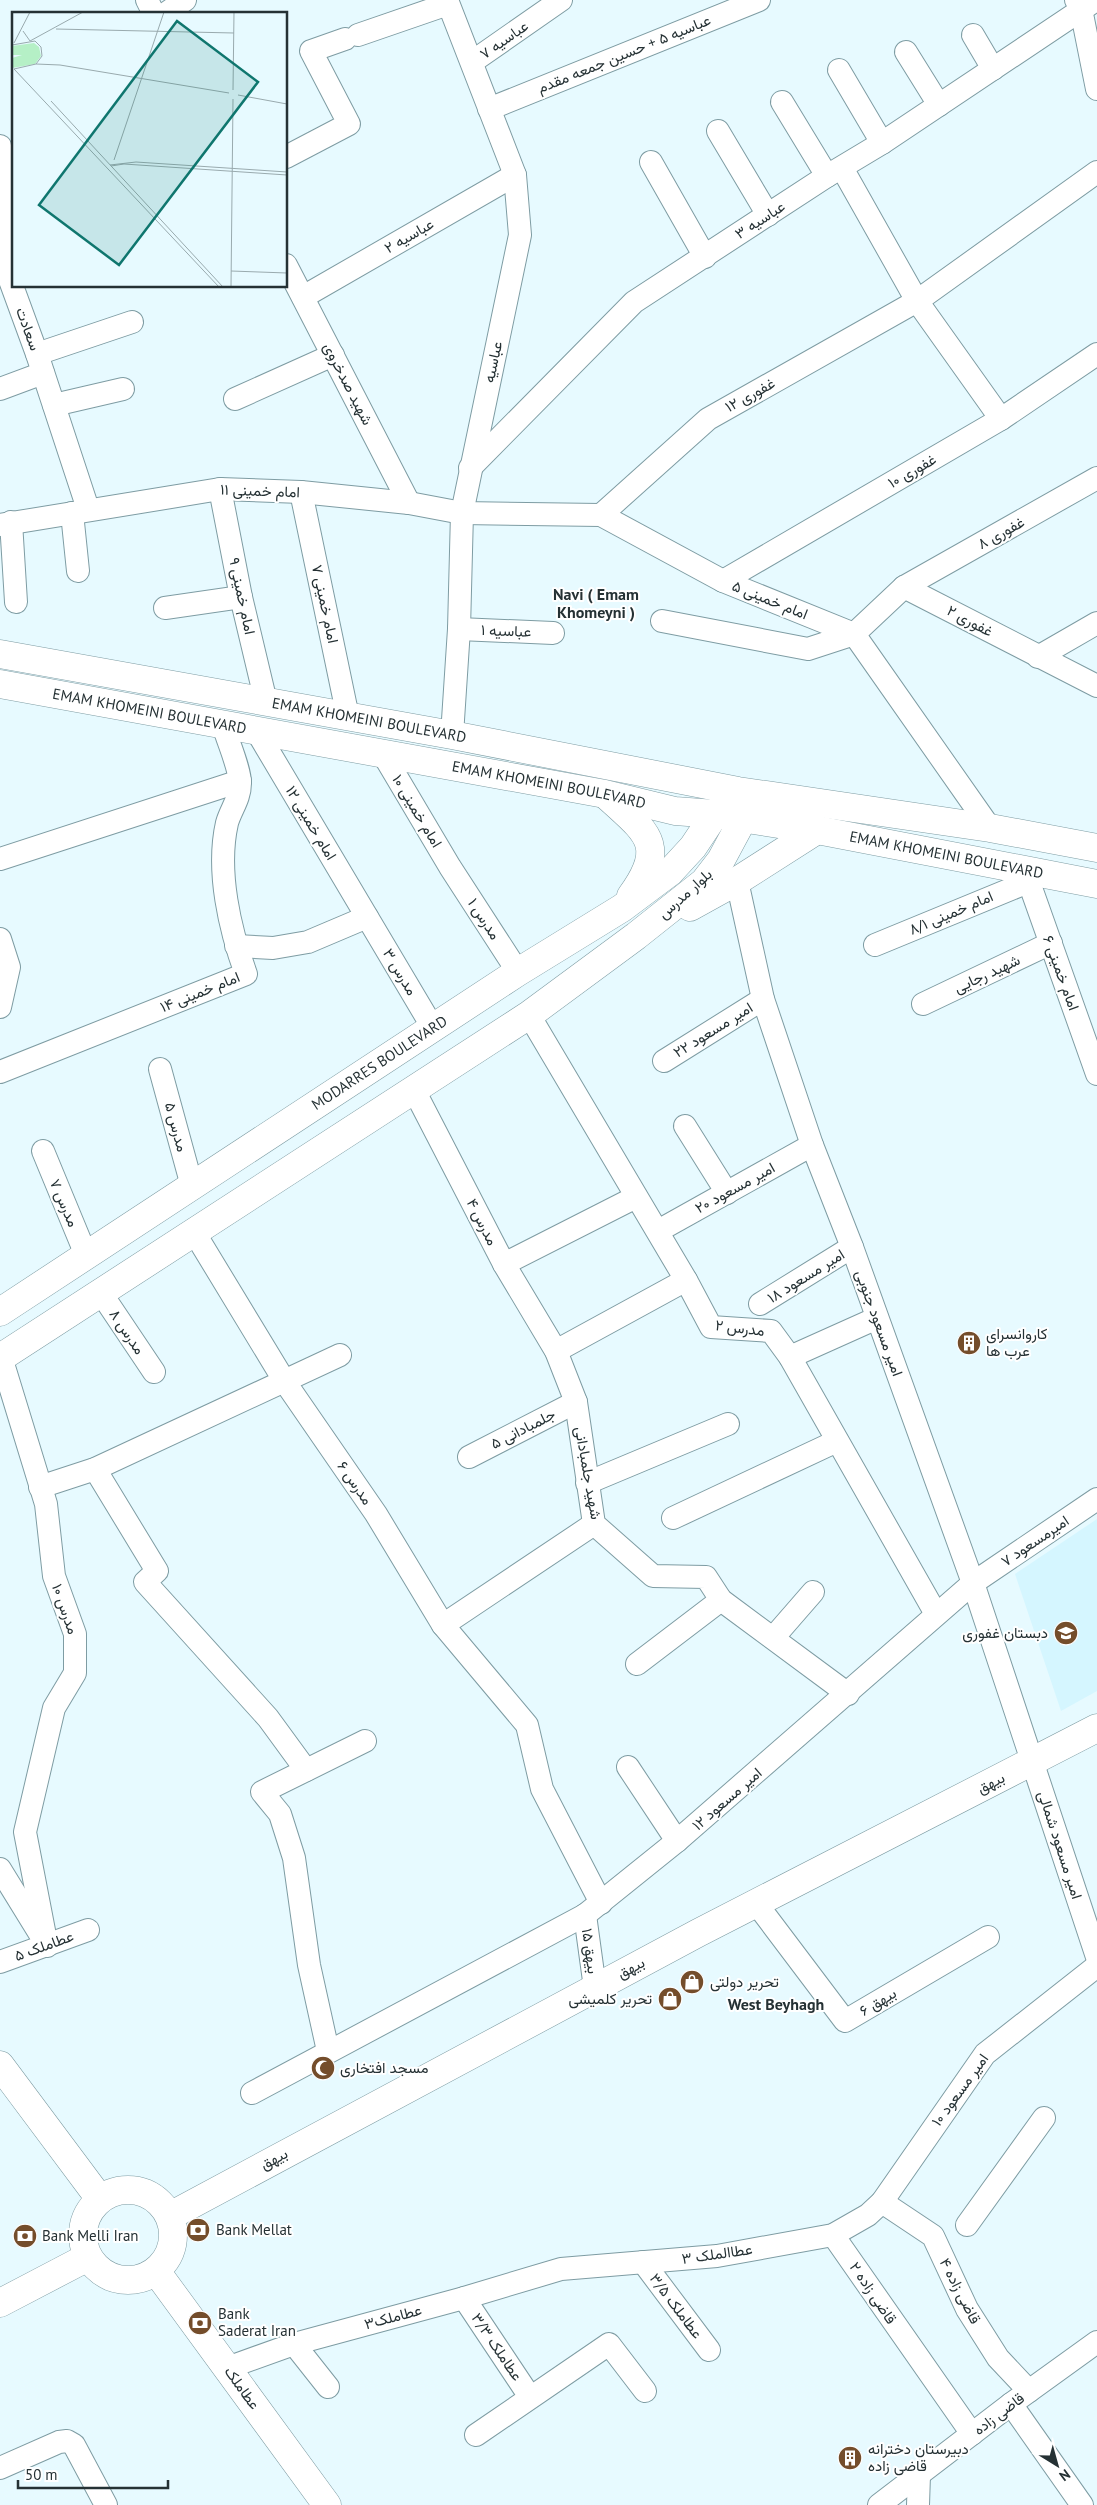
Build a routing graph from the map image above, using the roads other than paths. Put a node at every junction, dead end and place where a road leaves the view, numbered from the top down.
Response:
1 (147, 0) edge
2 (185, 0) edge
3 (561, 0) edge
4 (759, 0) edge
5 (448, 2) edge
6 (1084, 3) edge
7 (153, 12) edge
8 (168, 12) edge
9 (973, 35) dead end
10 (906, 52) dead end
11 (472, 62) junction
12 (992, 68) junction
13 (840, 70) dead end
14 (1097, 89) edge
15 (782, 102) dead end
16 (939, 105) junction
17 (489, 109) junction
18 (718, 130) dead end
19 (882, 144) junction
20 (0, 146) edge
21 (288, 156) edge
22 (651, 162) dead end
23 (834, 172) junction
24 (1097, 172) edge
25 (8, 175) edge
26 (515, 175) junction
27 (768, 214) junction
28 (0, 252) edge
29 (705, 257) junction
30 (288, 269) edge
31 (12, 286) edge
32 (13, 288) edge
33 (303, 297) junction
34 (917, 302) junction
35 (132, 322) dead end
36 (1097, 354) edge
37 (333, 355) junction
38 (40, 364) junction
39 (0, 389) edge
40 (123, 389) dead end
41 (235, 398) dead end
42 (54, 405) junction
43 (1002, 419) junction
44 (470, 468) junction
45 (1097, 478) edge
46 (220, 489) junction
47 (301, 492) junction
48 (409, 503) junction
49 (80, 511) junction
50 (462, 513) junction
51 (601, 515) junction
52 (6, 524) edge
53 (78, 571) dead end
54 (723, 581) junction
55 (904, 587) junction
56 (241, 597) junction
57 (16, 602) dead end
58 (165, 608) dead end
59 (662, 621) dead end
60 (1097, 623) edge
61 (460, 629) junction
62 (553, 632) dead end
63 (854, 634) junction
64 (0, 654) edge
65 (1038, 657) junction
66 (0, 684) edge
67 (1097, 686) edge
68 (266, 702) junction
69 (348, 717) junction
70 (222, 724) junction
71 (256, 730) junction
72 (452, 735) junction
73 (383, 754) junction
74 (612, 766) junction
75 (240, 781) junction
76 (738, 791) junction
77 (605, 794) junction
78 (715, 814) junction
79 (743, 819) junction
80 (990, 828) junction
81 (817, 830) junction
82 (1097, 848) edge
83 (0, 859) edge
84 (450, 866) joint
85 (1027, 876) junction
86 (737, 881) junction
87 (1097, 884) edge
88 (622, 908) junction
89 (366, 917) junction
90 (636, 936) junction
91 (0, 939) edge
92 (1051, 943) junction
93 (875, 945) dead end
94 (236, 946) junction
95 (518, 972) junction
96 (763, 999) junction
97 (923, 1004) dead end
98 (0, 1007) edge
99 (530, 1016) junction
100 (433, 1028) junction
101 (664, 1061) dead end
102 (160, 1068) dead end
103 (0, 1072) edge
104 (1097, 1074) edge
105 (414, 1090) junction
106 (686, 1126) dead end
107 (812, 1145) junction
108 (42, 1151) dead end
109 (182, 1192) junction
110 (727, 1193) junction
111 (636, 1197) junction
112 (658, 1231) junction
113 (194, 1232) junction
114 (852, 1247) junction
115 (86, 1255) junction
116 (504, 1264) junction
117 (686, 1280) junction
118 (101, 1293) junction
119 (760, 1304) dead end
120 (2, 1305) edge
121 (877, 1318) junction
122 (556, 1350) junction
123 (340, 1355) dead end
124 (1, 1357) edge
125 (790, 1357) junction
126 (154, 1372) dead end
127 (285, 1382) junction
128 (576, 1402) junction
129 (728, 1424) dead end
130 (837, 1441) junction
131 (469, 1457) dead end
132 (95, 1469) junction
133 (587, 1483) junction
134 (40, 1487) junction
135 (1097, 1499) edge
136 (673, 1518) dead end
137 (594, 1524) junction
138 (973, 1583) junction
139 (813, 1592) dead end
140 (721, 1600) junction
141 (936, 1614) junction
142 (443, 1625) junction
143 (773, 1638) junction
144 (637, 1664) dead end
145 (848, 1694) junction
146 (527, 1725) joint
147 (1097, 1728) edge
148 (365, 1741) dead end
149 (1033, 1761) junction
150 (628, 1767) dead end
151 (306, 1770) junction
152 (677, 1841) junction
153 (0, 1869) edge
154 (756, 1903) junction
155 (593, 1909) junction
156 (88, 1930) dead end
157 (988, 1937) dead end
158 (48, 1946) junction
159 (1097, 1957) edge
160 (0, 1962) edge
161 (1097, 1966) edge
162 (596, 1988) junction
163 (328, 2051) junction
164 (0, 2065) edge
165 (252, 2093) dead end
166 (1044, 2118) dead end
167 (100, 2198) junction
168 (875, 2209) junction
169 (170, 2216) junction
170 (967, 2225) dead end
171 (834, 2235) junction
172 (88, 2257) junction
173 (643, 2262) junction
174 (561, 2269) joint
175 (156, 2271) junction
176 (5, 2297) edge
177 (464, 2298) junction
178 (1097, 2342) edge
179 (294, 2344) junction
180 (709, 2350) dead end
181 (227, 2368) junction
182 (328, 2387) dead end
183 (645, 2391) dead end
184 (1029, 2391) junction
185 (530, 2396) junction
186 (1011, 2404) junction
187 (972, 2434) junction
188 (476, 2435) dead end
189 (0, 2468) edge
190 (919, 2475) junction
191 (106, 2505) edge
192 (328, 2505) edge
193 (879, 2505) edge
194 (918, 2505) edge
195 (1082, 2505) edge

1 - 7 street
2 - 8 street
3 - 11 street, عباسیه ۷
4 - 17 street, عباسیه ۵ + حسین جمعه مقدم
5 - 11 street, عباسیه
5 - 21 street
6 - 12 street, عباسیه ۳
6 - 14 street
9 - 12 street
10 - 16 street
11 - 17 street, عباسیه
12 - 16 street, عباسیه ۳
13 - 19 street
15 - 23 street
16 - 19 street, عباسیه ۳
17 - 26 street, عباسیه
18 - 27 street
19 - 23 street, عباسیه ۳
20 - 25 street
22 - 29 street
23 - 27 street, عباسیه ۳
23 - 34 street
24 - 34 street, غفوری ۱۲
25 - 28 street
26 - 33 street, عباسیه ۲
26 - 44 street, عباسیه
27 - 29 street, عباسیه ۳
28 - 31 street, سعادت
29 - 44 street, عباسیه ۳
30 - 33 street, شهید صدخروی
32 - 38 street, سعادت
33 - 37 street, شهید صدخروی
34 - 43 street
34 - 51 street, غفوری ۱۲
35 - 38 street
36 - 43 street, غفوری ۱۰
37 - 41 street
37 - 48 street, شهید صدخروی
38 - 39 street
38 - 42 street, سعادت
40 - 42 street
42 - 49 street, سعادت
43 - 54 street, غفوری ۱۰
44 - 50 street, عباسیه
45 - 55 street, غفوری ۸
46 - 47 street, امام خمینی ۱۱
46 - 49 street, امام خمینی ۱۱
46 - 56 street, امام خمینی ۹
47 - 48 street, امام خمینی ۱۱
47 - 69 street, امام خمینی ۷
48 - 50 street, امام خمینی ۱۱
49 - 52 street, امام خمینی ۱۱
49 - 53 street, سعادت
50 - 51 street, امام خمینی ۵
50 - 61 street, عباسیه
51 - 54 street, امام خمینی ۵
52 - 57 street
54 - 63 street, امام خمینی ۵
55 - 63 street
55 - 65 street, غفوری ۲
56 - 58 street
56 - 68 street, امام خمینی ۹
59 - 63 street
60 - 65 street
61 - 62 street, عباسیه ۱
61 - 72 street, عباسیه
63 - 80 street
64 - 68 main road, EMAM KHOMEINI BOULEVARD
65 - 67 street, غفوری ۲
66 - 70 main road, EMAM KHOMEINI BOULEVARD
68 - 69 main road, EMAM KHOMEINI BOULEVARD
69 - 72 main road, EMAM KHOMEINI BOULEVARD
70 - 71 main road, EMAM KHOMEINI BOULEVARD
70 - 75 street, امام خمینی ۱۴
71 - 73 main road, EMAM KHOMEINI BOULEVARD
71 - 89 street, امام خمینی ۱۲
72 - 74 main road, EMAM KHOMEINI BOULEVARD
73 - 77 main road, EMAM KHOMEINI BOULEVARD
73 - 84 street, امام خمینی ۱۰
74 - 76 main road, EMAM KHOMEINI BOULEVARD
74 - 77 main road
75 - 83 street
75 - 94 street, امام خمینی ۱۴
76 - 78 main road, MODARRES BOULEVARD
76 - 79 main road
76 - 80 main road, EMAM KHOMEINI BOULEVARD
77 - 78 main road, EMAM KHOMEINI BOULEVARD
77 - 88 main road
78 - 79 main road, EMAM KHOMEINI BOULEVARD
78 - 88 main road, MODARRES BOULEVARD
79 - 81 main road, EMAM KHOMEINI BOULEVARD
79 - 90 main road, بلوار مدرس
80 - 82 main road, EMAM KHOMEINI BOULEVARD
81 - 85 main road, EMAM KHOMEINI BOULEVARD
81 - 86 main road
84 - 95 street, مدرس ۱
85 - 87 main road, EMAM KHOMEINI BOULEVARD
85 - 92 street, امام خمینی ۶
85 - 93 street, امام خمینی ۸/۱
86 - 90 main road
86 - 96 street, امیر مسعود جنوبی
88 - 95 main road, MODARRES BOULEVARD
89 - 94 street
89 - 100 street, مدرس ۳
90 - 99 main road
91 - 98 street
92 - 97 street, شهید رجایی
92 - 104 street, امام خمینی ۶
94 - 103 street, امام خمینی ۱۴
95 - 100 main road, MODARRES BOULEVARD
96 - 101 street, امیر مسعود ۲۲
96 - 107 street, امیر مسعود جنوبی
99 - 105 main road
99 - 111 street, مدرس ۲
100 - 109 main road, MODARRES BOULEVARD
102 - 109 street, مدرس ۵
105 - 113 main road
105 - 116 street, مدرس ۴
106 - 110 street
107 - 110 street, امیر مسعود ۲۰
107 - 114 street, امیر مسعود جنوبی
108 - 115 street, مدرس ۷
109 - 113 main road
109 - 115 main road, MODARRES BOULEVARD
110 - 112 street, امیر مسعود ۲۰
111 - 112 street, مدرس ۲
111 - 116 street
112 - 117 street, مدرس ۲
113 - 118 main road
113 - 127 street, مدرس ۶
114 - 119 street, امیر مسعود ۱۸
114 - 121 street, امیر مسعود جنوبی
115 - 120 main road, MODARRES BOULEVARD
116 - 122 street, مدرس ۴
117 - 122 street
117 - 125 street, مدرس ۲
118 - 124 main road
118 - 126 street, مدرس ۸
121 - 125 street
121 - 138 street, امیر مسعود جنوبی
122 - 128 street, شهید جلمبادانی
123 - 127 street
124 - 134 street, مدرس ۱۰
125 - 130 street, مدرس ۲
127 - 132 street
127 - 142 street, مدرس ۶
128 - 131 street, جلمبادانی ۵
128 - 133 street, شهید جلمبادانی
129 - 133 street
130 - 136 street
130 - 141 street, مدرس ۲
132 - 134 street
132 - 151 street
133 - 137 street, شهید جلمبادانی
134 - 158 street, مدرس ۱۰
135 - 138 street, امیرمسعود ۷
137 - 140 street, شهید جلمبادانی
137 - 142 street
138 - 141 street, امیر مسعود ۱۲
138 - 149 street, امیر مسعود جنوبی
139 - 143 street
140 - 143 street, شهید جلمبادانی
140 - 144 street
141 - 145 street, امیر مسعود ۱۲
142 - 146 street, مدرس ۶
143 - 145 street, شهید جلمبادانی
145 - 152 street, امیر مسعود ۱۲
146 - 155 street, بیهق ۱۵
147 - 149 main road, بیهق
148 - 151 street
149 - 154 main road, بیهق
149 - 159 street, امیر مسعود شمالی
150 - 152 street
151 - 163 street
152 - 155 street, امیر مسعود ۱۲
153 - 158 street
154 - 157 street, بیهق ۶
154 - 162 main road, بیهق
155 - 162 street, بیهق ۱۵
155 - 163 street, امیر مسعود ۱۲
156 - 158 street, عطاملک ۵
158 - 160 street, عطاملک ۵
161 - 168 street, امیر مسعود ۱۰
162 - 169 main road, بیهق
163 - 165 street, امیر مسعود ۱۲
164 - 167 main road
166 - 170 street
167 - 169 main road
167 - 172 main road
168 - 171 street, عطاالملک ۳
168 - 184 street, قاضی زاده ۴
169 - 175 main road
171 - 173 street, عطاالملک ۳
171 - 187 street, قاضی زاده ۲
172 - 175 main road
172 - 176 main road
173 - 174 street, عطاالملک ۳
173 - 180 street, عطاملک ۳/۵
174 - 177 street, عطاملک۳
175 - 181 main road, عطاملک
177 - 179 street, عطاملک۳
177 - 185 street, عطاملک ۳/۳
178 - 184 street, قاضی زاده
179 - 181 street, عطاملک۳
179 - 182 street
181 - 192 main road, عطاملک
183 - 185 street
184 - 186 street, قاضی زاده
185 - 188 street
186 - 187 street, قاضی زاده
186 - 195 street
187 - 190 street, قاضی زاده
189 - 191 street
190 - 193 street, قاضی زاده
190 - 194 street

